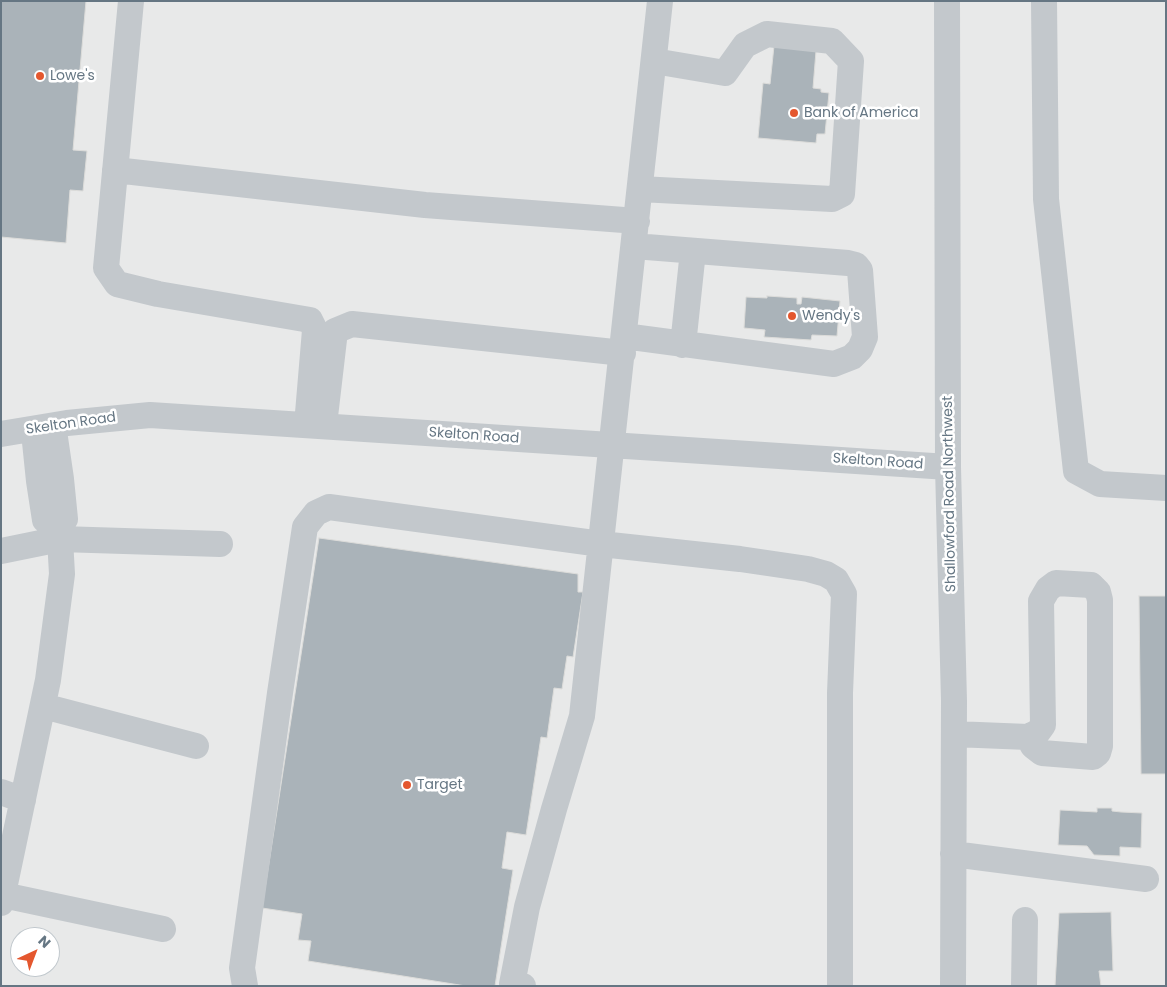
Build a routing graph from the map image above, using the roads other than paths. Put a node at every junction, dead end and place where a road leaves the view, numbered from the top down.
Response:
1 (131, 1) edge
2 (660, 1) edge
3 (947, 1) edge
4 (1044, 1) edge
5 (654, 61) junction
6 (115, 170) junction
7 (640, 189) junction
8 (637, 221) junction
9 (634, 246) junction
10 (693, 251) junction
11 (310, 320) junction
12 (352, 324) junction
13 (623, 345) junction
14 (683, 345) junction
15 (315, 426) junction
16 (42, 430) junction
17 (1, 434) edge
18 (613, 445) junction
19 (948, 466) junction
20 (1166, 488) edge
21 (58, 533) junction
22 (220, 544) dead end
23 (602, 544) junction
24 (1, 551) edge
25 (43, 706) junction
26 (954, 734) junction
27 (1028, 736) junction
28 (196, 746) dead end
29 (12, 796) edge
30 (953, 854) junction
31 (1146, 880) dead end
32 (2, 899) edge
33 (1024, 920) dead end
34 (163, 930) dead end
35 (515, 985) edge
36 (245, 986) edge
37 (840, 986) edge
38 (953, 986) edge
39 (1024, 986) edge

1 - 6 street
2 - 5 street
3 - 19 street, Shallowford Road Northwest
4 - 20 street
5 - 7 street
5 - 7 street
6 - 8 street
6 - 11 street
7 - 8 street
8 - 9 street
9 - 10 street
9 - 13 street
10 - 14 street
10 - 14 street
11 - 12 street
11 - 15 street
12 - 13 street
12 - 15 street
13 - 14 street
13 - 18 street
15 - 16 street, Skelton Road
15 - 18 street, Skelton Road
16 - 17 street, Skelton Road
16 - 21 street
18 - 19 street, Skelton Road
18 - 23 street
19 - 26 street, Shallowford Road Northwest
21 - 22 street
21 - 24 street
21 - 25 street
23 - 35 street
23 - 36 street
23 - 37 street
25 - 28 street
25 - 29 street
26 - 27 street
26 - 30 street, Shallowford Road Northwest
27 - 27 street
29 - 32 street
30 - 31 street
30 - 38 street, Shallowford Road Northwest
32 - 34 street
33 - 39 street

